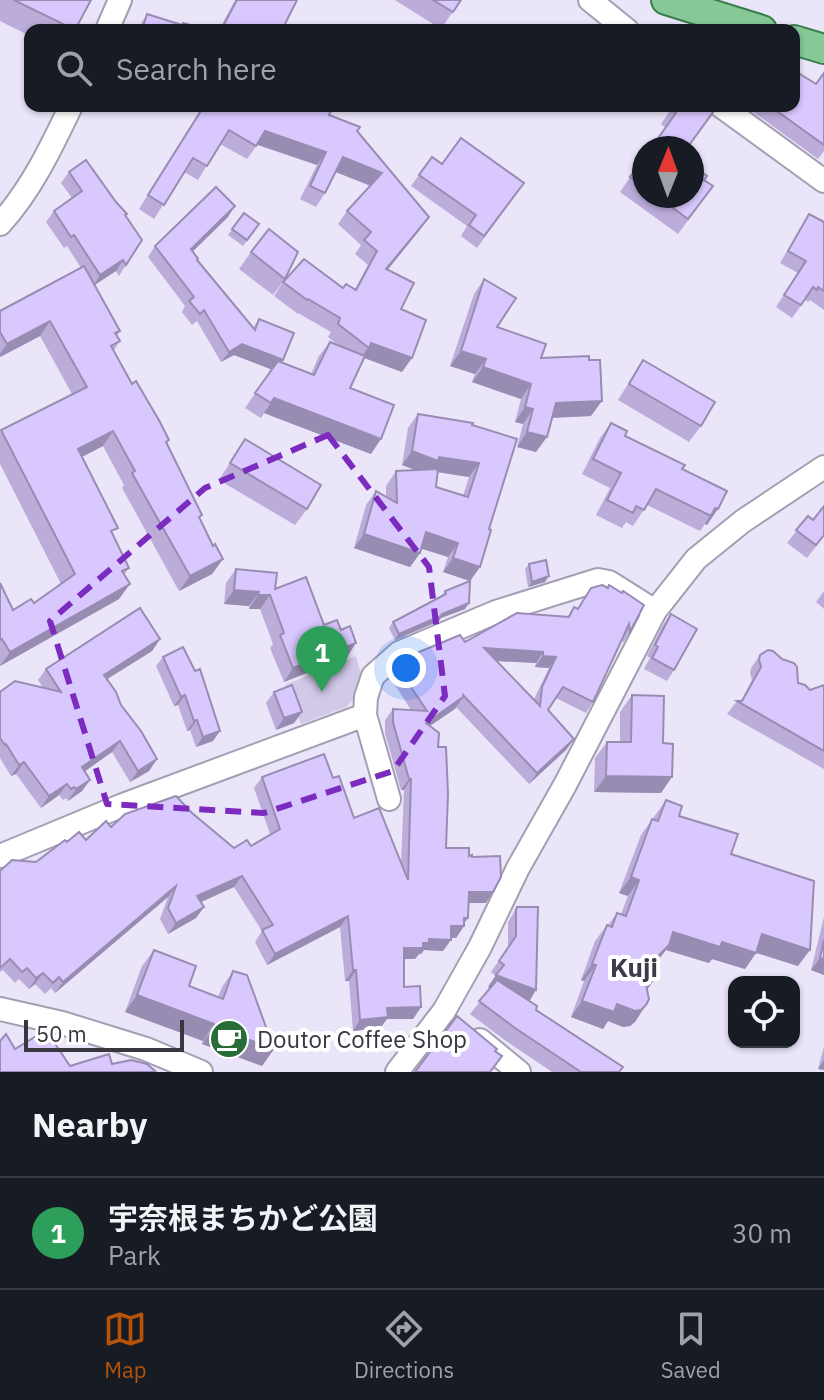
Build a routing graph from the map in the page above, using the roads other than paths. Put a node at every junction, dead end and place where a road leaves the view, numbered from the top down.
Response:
1 (120, 0) edge
2 (590, 0) edge
3 (666, 0) edge
4 (110, 24) edge
5 (620, 24) edge
6 (743, 24) edge
7 (800, 42) edge
8 (824, 49) edge
9 (68, 112) edge
10 (729, 112) edge
11 (824, 181) edge
12 (0, 224) edge
13 (824, 467) edge
14 (655, 611) junction
15 (365, 715) junction
16 (389, 799) dead end
17 (0, 856) edge
18 (0, 1009) edge
19 (444, 1011) junction
20 (201, 1072) edge
21 (397, 1072) edge
22 (519, 1072) edge

1 - 4 street
2 - 5 street
3 - 6 main road
7 - 8 main road
9 - 12 street
10 - 11 street
13 - 14 street
14 - 15 street
14 - 19 street
15 - 16 street
15 - 17 street
18 - 20 street
19 - 21 street
19 - 22 street

